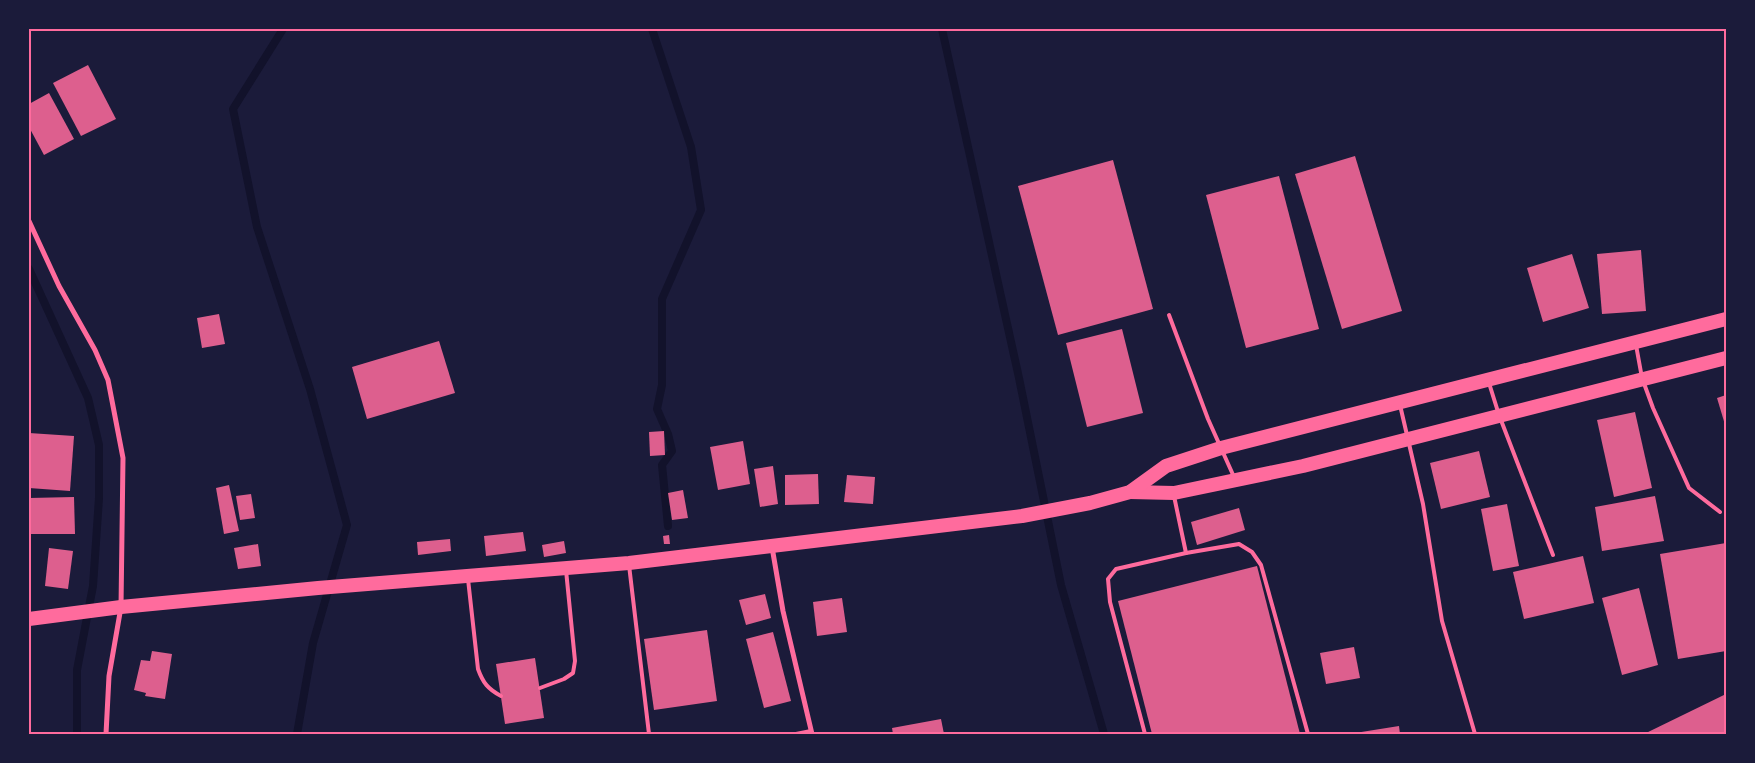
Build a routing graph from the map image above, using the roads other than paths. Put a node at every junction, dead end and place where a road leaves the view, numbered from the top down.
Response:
1 (29, 221) edge
2 (1169, 315) dead end
3 (1726, 319) edge
4 (1636, 343) junction
5 (1726, 358) edge
6 (1488, 378) junction
7 (1642, 378) junction
8 (1399, 402) junction
9 (1499, 416) junction
10 (1409, 440) junction
11 (1220, 448) junction
12 (1236, 481) junction
13 (1130, 492) junction
14 (1174, 494) junction
15 (1720, 512) dead end
16 (772, 546) junction
17 (1186, 553) junction
18 (1553, 554) dead end
19 (629, 563) junction
20 (566, 568) junction
21 (467, 575) junction
22 (121, 607) junction
23 (29, 619) edge
24 (540, 688) dead end
25 (501, 696) dead end
26 (811, 733) edge
27 (106, 734) edge
28 (648, 734) edge
29 (796, 734) edge
30 (1145, 734) edge
31 (1308, 734) edge
32 (1475, 734) edge

1 - 22 street
2 - 11 lane
3 - 4 highway
4 - 6 highway
4 - 7 lane
5 - 7 highway
6 - 8 highway
6 - 9 lane
7 - 9 highway
7 - 15 lane
8 - 10 lane
8 - 11 highway
9 - 10 highway
9 - 18 lane
10 - 12 highway
10 - 32 lane
11 - 12 lane
11 - 13 highway
12 - 14 highway
13 - 14 highway
13 - 16 highway
14 - 17 lane
16 - 19 highway
16 - 26 street
17 - 30 lane
17 - 31 lane
19 - 20 highway
19 - 28 lane
20 - 21 highway
20 - 24 lane
21 - 22 highway
21 - 25 lane
22 - 23 highway
22 - 27 street
26 - 29 lane

